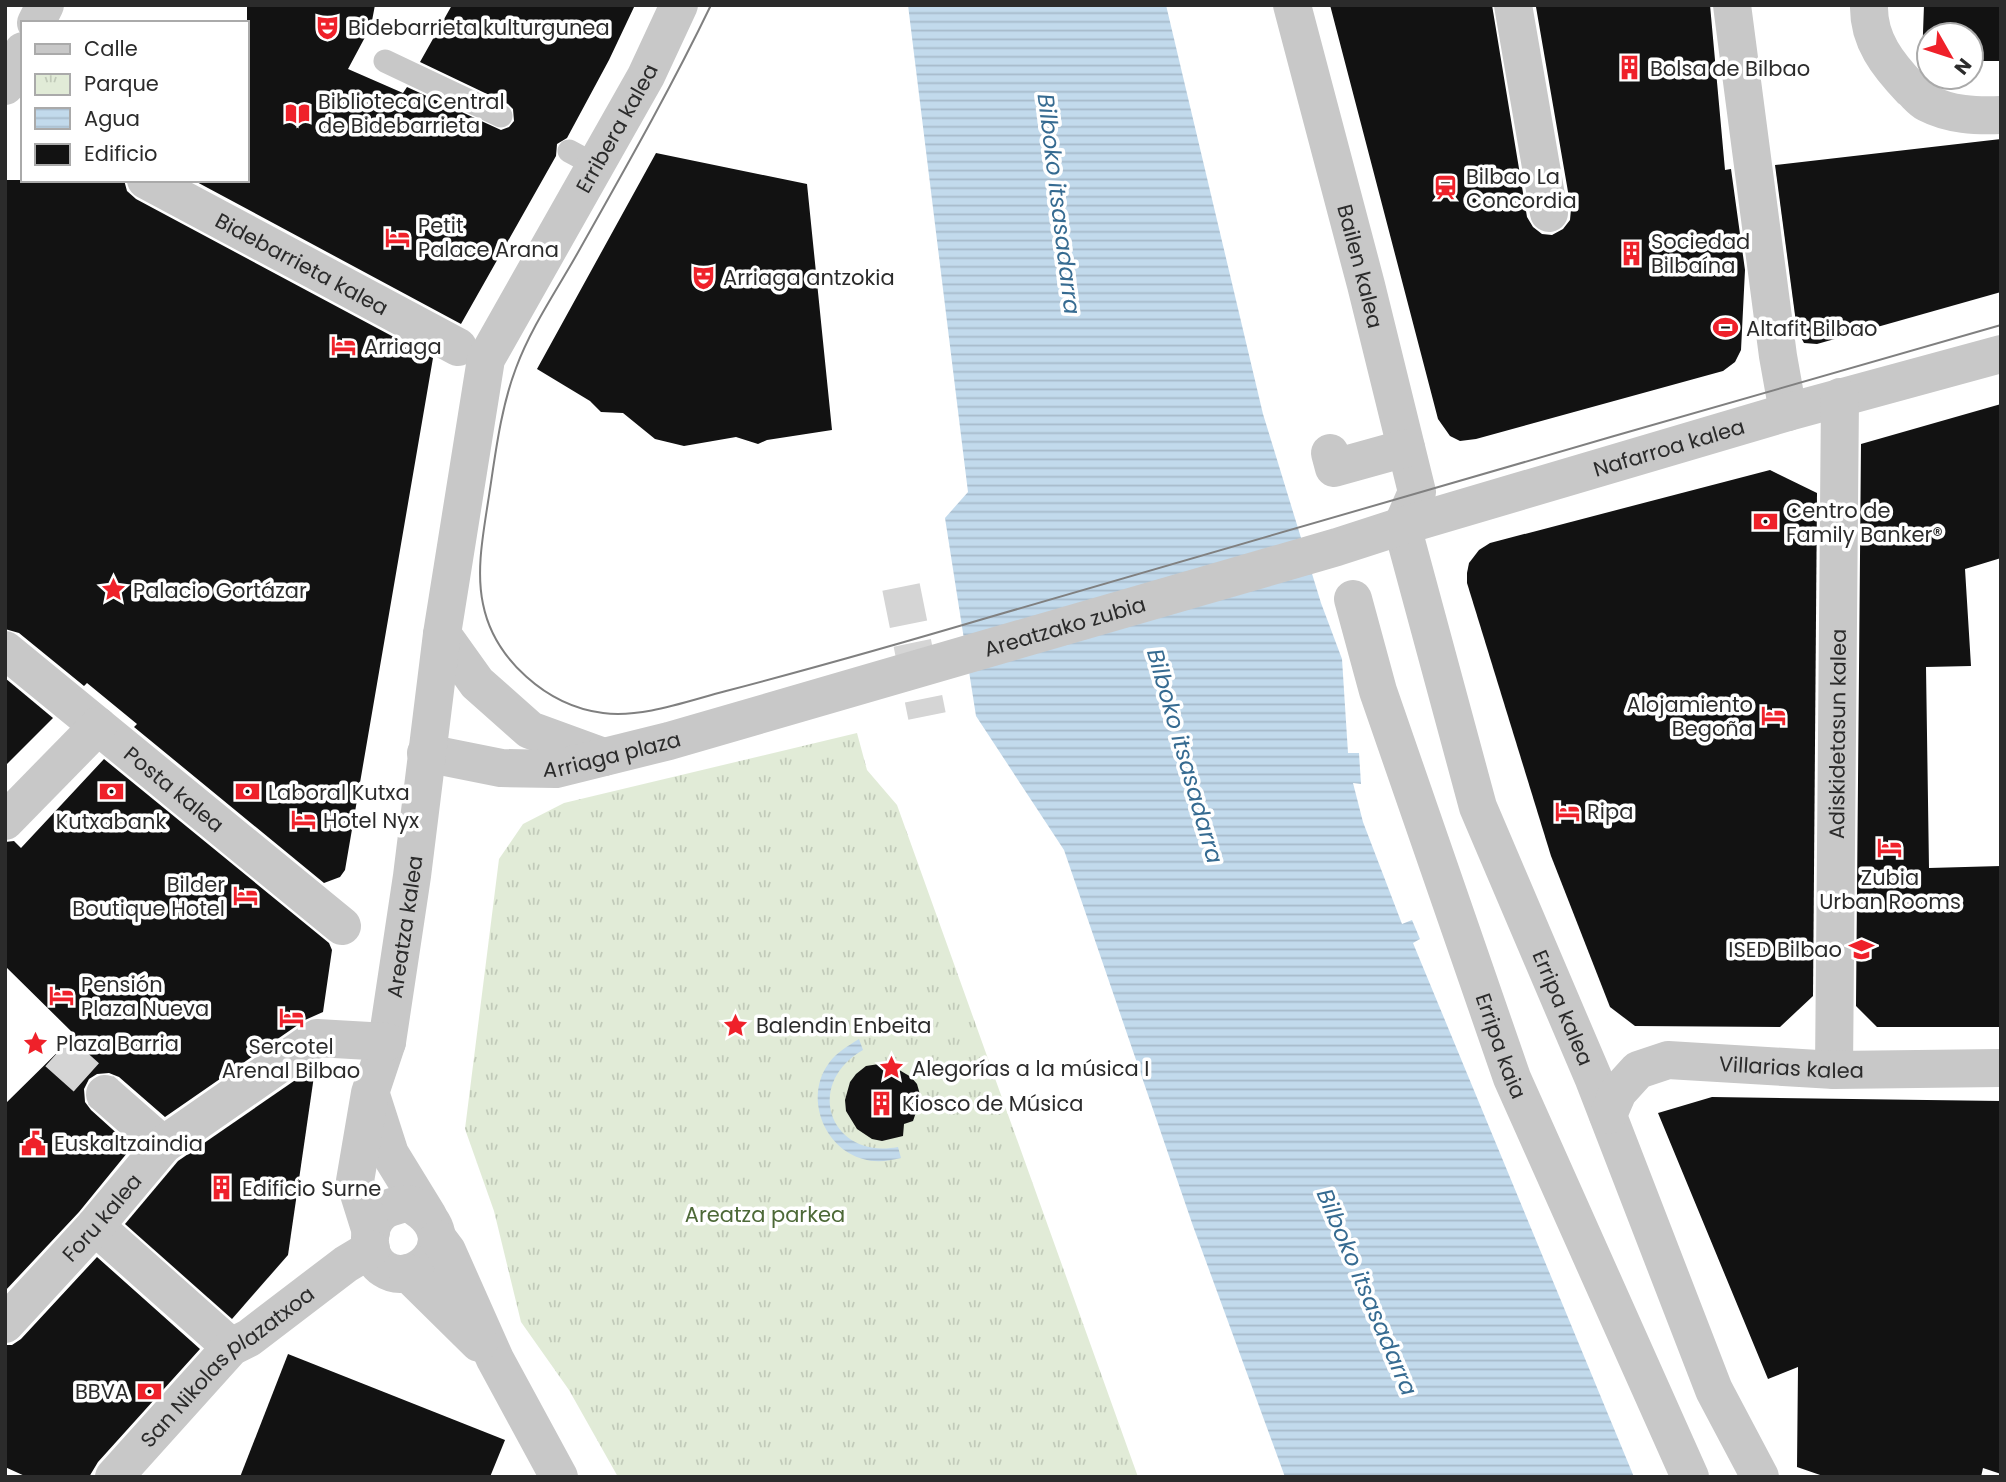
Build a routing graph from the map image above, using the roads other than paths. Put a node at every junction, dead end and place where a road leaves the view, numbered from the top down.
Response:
1 (45, 5) edge
2 (679, 5) edge
3 (1292, 5) edge
4 (1513, 5) edge
5 (1732, 5) edge
6 (1869, 5) edge
7 (37, 21) edge
8 (21, 55) edge
9 (385, 61) dead end
10 (5, 86) edge
11 (5, 104) edge
12 (21, 113) edge
13 (2001, 115) edge
14 (501, 116) dead end
15 (150, 182) edge
16 (1549, 214) dead end
17 (472, 353) junction
18 (2001, 354) edge
19 (1840, 397) junction
20 (1788, 412) junction
21 (1406, 447) junction
22 (1330, 453) dead end
23 (1402, 526) junction
24 (1337, 547) joint
25 (1353, 599) dead end
26 (442, 634) junction
27 (5, 650) edge
28 (792, 704) joint
29 (98, 726) junction
30 (426, 753) junction
31 (604, 757) junction
32 (5, 821) edge
33 (342, 926) dead end
34 (387, 1042) junction
35 (2001, 1068) edge
36 (1834, 1070) junction
37 (370, 1093) junction
38 (105, 1094) tunnel mouth
39 (1608, 1115) junction
40 (163, 1145) junction
41 (95, 1226) junction
42 (433, 1227) junction
43 (363, 1249) junction
44 (408, 1273) junction
45 (5, 1324) edge
46 (232, 1347) junction
47 (495, 1359) junction
48 (114, 1477) edge
49 (559, 1477) edge
50 (1690, 1477) edge
51 (1760, 1477) edge

1 - 7 street
2 - 17 street, Erribera kalea
3 - 21 street, Bailen kalea
4 - 16 street
5 - 20 street
6 - 13 street
8 - 10 street
9 - 14 lane
11 - 12 street
15 - 17 street, Bidebarrieta kalea
17 - 26 street, Areatza kalea
18 - 19 street, Nafarroa kalea
19 - 20 street, Nafarroa kalea
19 - 36 street, Adiskidetasun kalea
20 - 23 street, Nafarroa kalea
21 - 22 street
21 - 23 street, Bailen kalea
23 - 24 street, Nafarroa kalea
23 - 39 street, Erripa kalea
24 - 28 street, Areatzako zubia
25 - 50 street, Erripa kaia
26 - 30 street, Areatza kalea
26 - 31 street
27 - 29 street, Posta kalea
28 - 31 street, Arriaga plaza
29 - 32 street
29 - 33 street, Posta kalea
30 - 31 street, Arriaga plaza
30 - 34 street, Areatza kalea
34 - 37 street, Areatza kalea
34 - 40 street, Foru kalea
35 - 36 street, Villarias kalea
36 - 39 street, Villarias kalea
37 - 42 street
37 - 43 street, Areatza kalea
38 - 40 street
39 - 51 street, Erripa kalea
40 - 41 street, Foru kalea
41 - 45 street, Foru kalea
41 - 46 street
42 - 43 street
42 - 44 street
42 - 47 street
43 - 44 street
43 - 46 street, San Nikolas plazatxoa
44 - 47 street
46 - 48 street, San Nikolas plazatxoa
47 - 49 street

